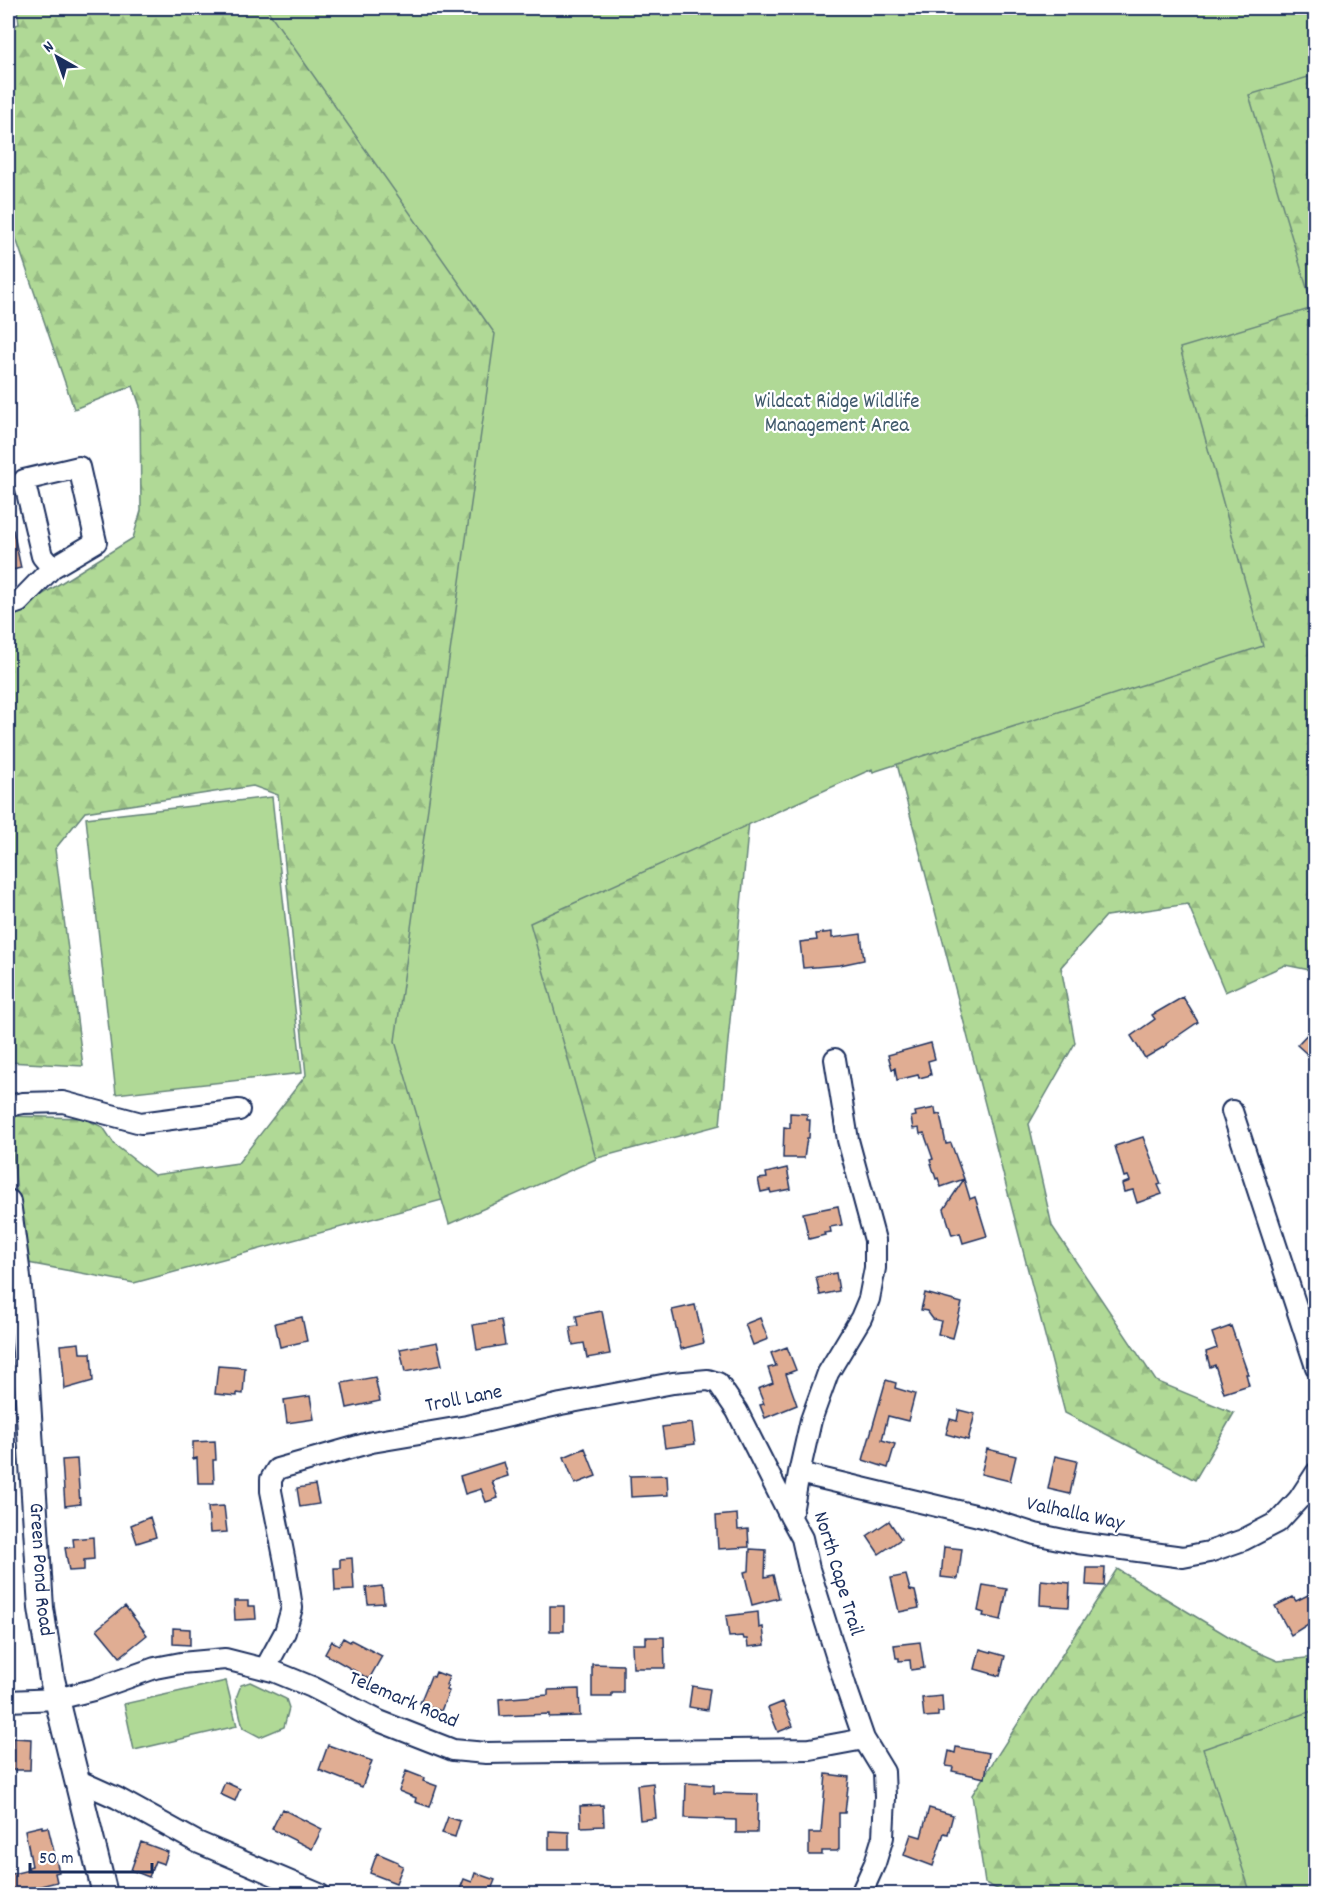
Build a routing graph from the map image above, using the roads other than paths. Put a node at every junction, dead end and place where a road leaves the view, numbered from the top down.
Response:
1 (52, 568) junction
2 (8, 606) edge
3 (835, 1059) dead end
4 (8, 1106) edge
5 (239, 1110) dead end
6 (1232, 1110) dead end
7 (8, 1202) edge
8 (1316, 1367) edge
9 (799, 1473) junction
10 (1316, 1473) edge
11 (791, 1518) junction
12 (266, 1669) junction
13 (57, 1699) junction
14 (8, 1701) edge
15 (864, 1739) junction
16 (77, 1780) junction
17 (105, 1894) edge
18 (319, 1894) edge
19 (861, 1894) edge

1 - 1 street
1 - 2 street
3 - 9 street, North Cape Trail
4 - 5 street
6 - 8 street
7 - 13 main road, Green Pond Road
9 - 10 street, Valhalla Way
9 - 11 street, North Cape Trail
11 - 12 street, Troll Lane
11 - 15 street, North Cape Trail
12 - 13 street, Telemark Road
12 - 15 street, Telemark Road
13 - 14 street, Telemark Road
13 - 16 main road, Green Pond Road
15 - 19 street, North Cape Trail
16 - 17 main road, Green Pond Road
16 - 18 street

